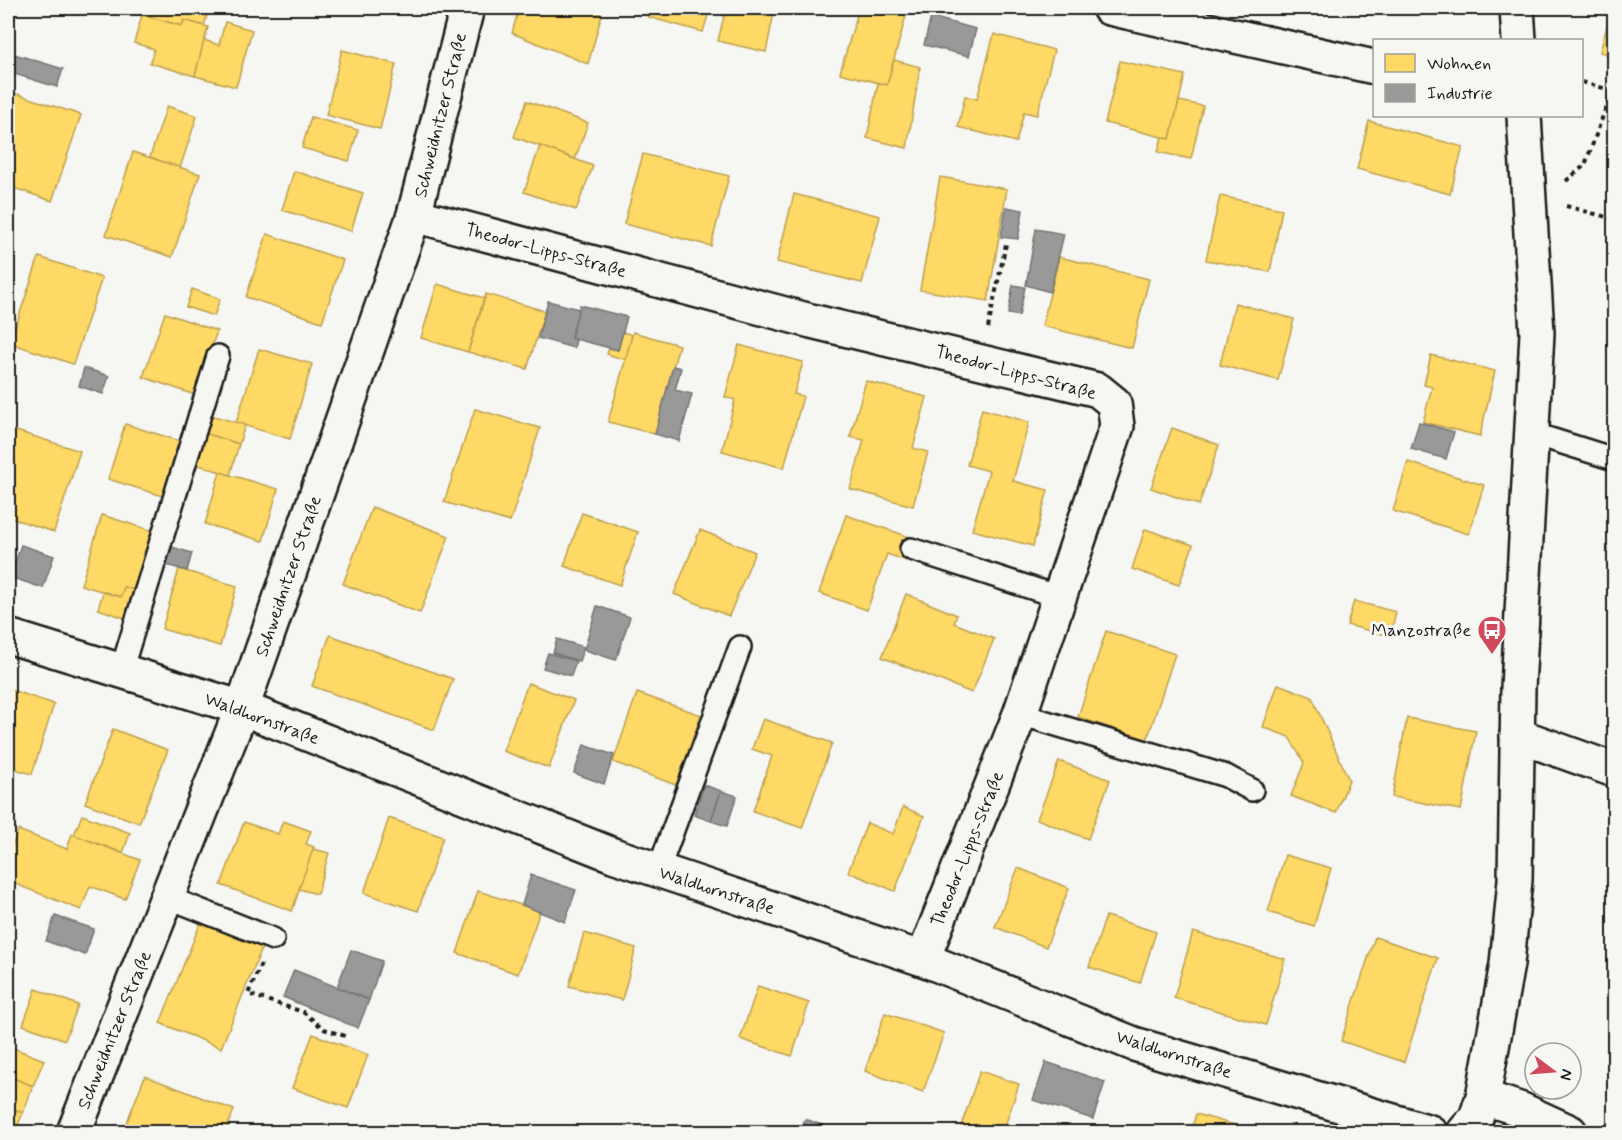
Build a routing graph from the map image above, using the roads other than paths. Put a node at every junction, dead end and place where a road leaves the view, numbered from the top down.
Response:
1 (467, 8) edge
2 (1109, 8) edge
3 (1517, 8) edge
4 (1519, 39) edge
5 (1373, 67) edge
6 (1524, 117) edge
7 (414, 214) junction
8 (218, 356) dead end
9 (1531, 433) junction
10 (1614, 459) edge
11 (911, 549) dead end
12 (1059, 597) junction
13 (8, 636) edge
14 (740, 647) dead end
15 (121, 671) junction
16 (242, 708) junction
17 (1020, 714) junction
18 (1516, 735) junction
19 (1614, 770) edge
20 (1252, 790) dead end
21 (658, 871) junction
22 (167, 897) junction
23 (273, 939) road end
24 (923, 959) junction
25 (1483, 1097) junction
26 (74, 1132) edge
27 (1430, 1132) edge
28 (1464, 1132) edge
29 (1570, 1132) edge

1 - 7 street, Schweidnitzer Straße
2 - 5 street
3 - 4 street
6 - 9 street
7 - 12 street, Theodor-Lipps-Straße
7 - 16 street, Schweidnitzer Straße
8 - 15 lane
9 - 10 lane
9 - 18 street
11 - 12 lane
12 - 17 street, Theodor-Lipps-Straße
13 - 15 street, Waldhornstraße
14 - 21 lane
15 - 16 street, Waldhornstraße
16 - 21 street, Waldhornstraße
16 - 22 street, Schweidnitzer Straße
17 - 20 lane
17 - 24 street, Theodor-Lipps-Straße
18 - 19 street
18 - 25 street
21 - 24 street, Waldhornstraße
22 - 23 lane
22 - 26 street, Schweidnitzer Straße
24 - 27 street, Waldhornstraße
25 - 28 street
25 - 29 street

